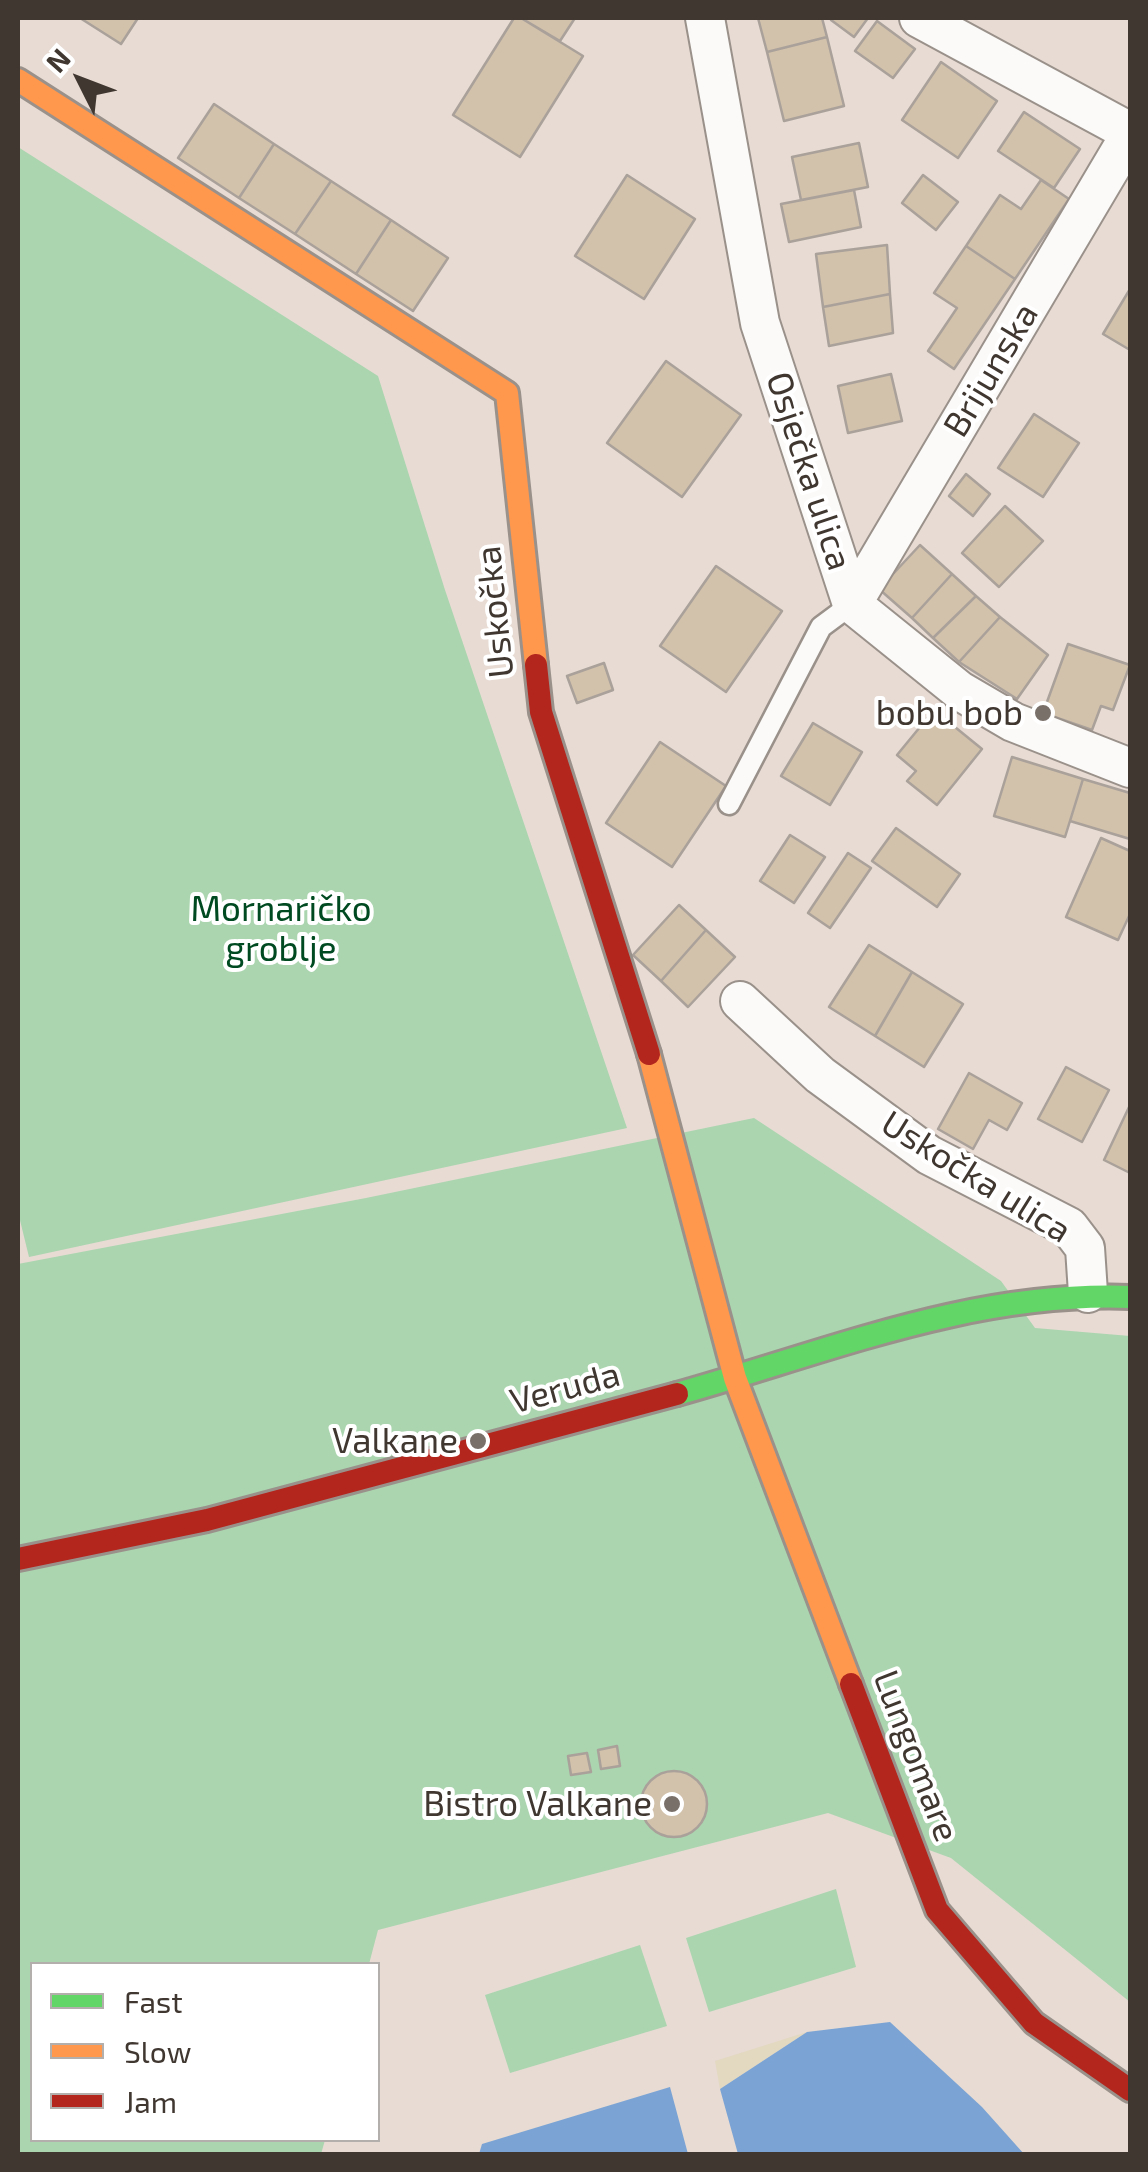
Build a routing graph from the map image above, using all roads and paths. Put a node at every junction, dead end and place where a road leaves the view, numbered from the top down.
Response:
1 (705, 18) edge
2 (919, 18) edge
3 (18, 80) edge
4 (1130, 134) edge
5 (852, 604) junction
6 (1130, 768) edge
7 (729, 804) dead end
8 (740, 1001) dead end
9 (1088, 1292) junction
10 (1130, 1297) edge
11 (735, 1378) junction
12 (18, 1559) edge
13 (1130, 2090) edge

1 - 5 street, Osječka ulica
2 - 4 street
3 - 11 street, Uskočka
4 - 5 street, Brijunska
5 - 6 street, Osječka ulica
5 - 7 lane
8 - 9 street, Uskočka ulica
9 - 10 street, Veruda
9 - 11 street, Veruda
11 - 12 street, Veruda
11 - 13 street, Lungomare

